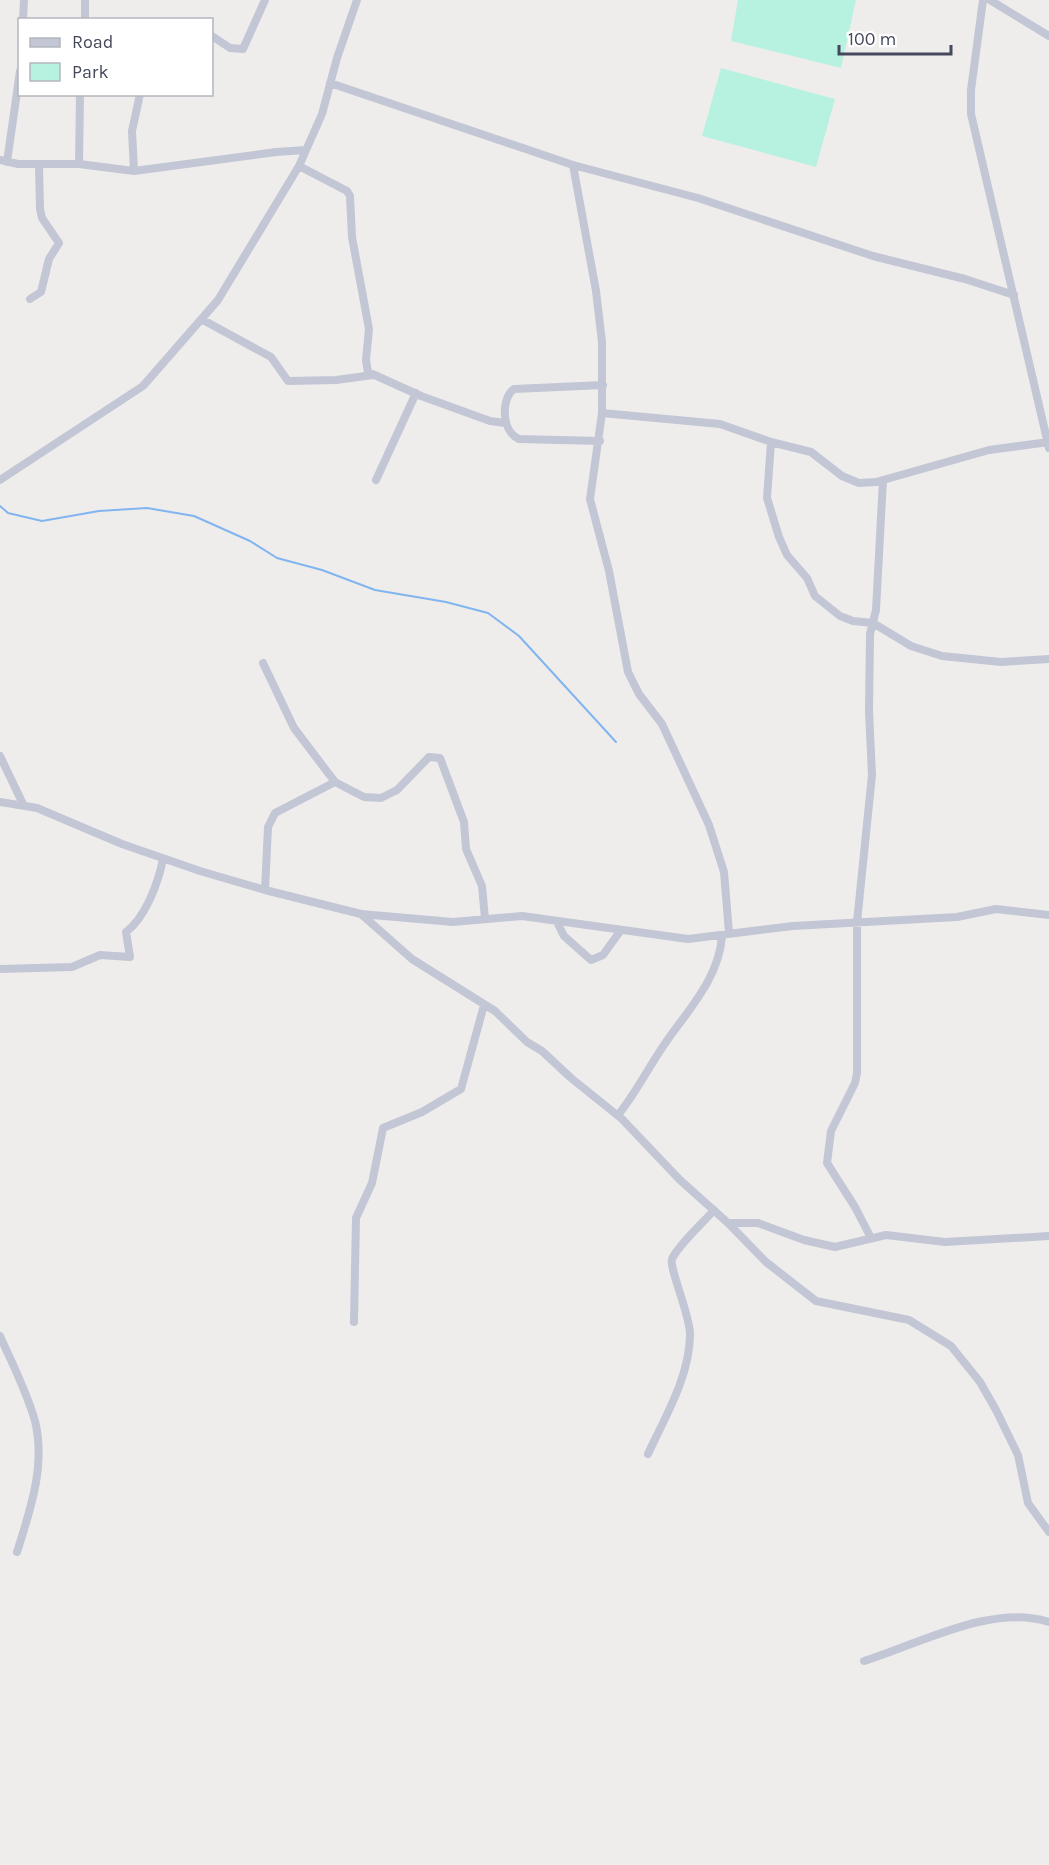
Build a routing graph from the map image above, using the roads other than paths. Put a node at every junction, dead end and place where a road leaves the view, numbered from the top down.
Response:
1 (24, 0) edge
2 (85, 0) edge
3 (266, 0) edge
4 (357, 0) edge
5 (983, 0) edge
6 (990, 0) edge
7 (23, 18) edge
8 (85, 18) edge
9 (1049, 36) edge
10 (213, 37) edge
11 (18, 82) edge
12 (330, 83) junction
13 (80, 96) edge
14 (141, 96) edge
15 (305, 150) junction
16 (4, 161) edge
17 (78, 164) junction
18 (39, 165) junction
19 (573, 165) junction
20 (299, 166) junction
21 (134, 171) junction
22 (1014, 295) junction
23 (30, 299) dead end
24 (203, 320) junction
25 (373, 375) junction
26 (603, 385) junction
27 (416, 393) junction
28 (603, 413) junction
29 (504, 423) junction
30 (600, 441) junction
31 (771, 442) junction
32 (1048, 444) edge
33 (0, 480) edge
34 (376, 480) dead end
35 (883, 480) junction
36 (873, 623) junction
37 (1049, 659) edge
38 (263, 663) dead end
39 (0, 756) edge
40 (335, 783) junction
41 (0, 802) edge
42 (23, 804) junction
43 (163, 859) junction
44 (264, 890) junction
45 (361, 914) junction
46 (1049, 915) edge
47 (485, 919) junction
48 (557, 922) junction
49 (857, 922) junction
50 (621, 930) junction
51 (726, 934) junction
52 (0, 969) edge
53 (484, 1005) junction
54 (618, 1115) junction
55 (714, 1210) junction
56 (728, 1223) junction
57 (1049, 1236) edge
58 (871, 1238) junction
59 (354, 1322) dead end
60 (0, 1336) edge
61 (648, 1454) dead end
62 (1049, 1532) edge
63 (17, 1552) dead end
64 (1049, 1622) edge
65 (864, 1661) dead end

1 - 7 street
2 - 8 street
3 - 10 street
4 - 12 street
5 - 22 street
6 - 9 street
11 - 16 street
12 - 15 street
12 - 19 street
13 - 17 street
14 - 21 street
15 - 20 street
15 - 21 street
16 - 18 street
17 - 18 street
17 - 21 street
18 - 23 street
19 - 22 street
19 - 26 street
20 - 24 street
20 - 25 street
22 - 32 street
24 - 25 street
24 - 33 street
25 - 27 street
26 - 28 street
26 - 29 street
27 - 29 street
27 - 34 street
28 - 30 street
28 - 31 street
29 - 30 street
30 - 51 street
31 - 35 street
31 - 36 street
32 - 35 street
35 - 36 street
36 - 37 street
36 - 49 street
38 - 40 street
39 - 42 street
40 - 44 street
40 - 47 street
41 - 42 street
42 - 43 street
43 - 44 street
43 - 52 street
44 - 45 street
45 - 47 street
45 - 53 street
46 - 49 street
47 - 48 street
48 - 50 street
48 - 50 street
49 - 51 street
49 - 58 street
50 - 51 street
51 - 54 street
53 - 54 street
53 - 59 street
54 - 55 street
55 - 56 street
55 - 61 street
56 - 58 street
56 - 62 street
57 - 58 street
60 - 63 street
64 - 65 street

